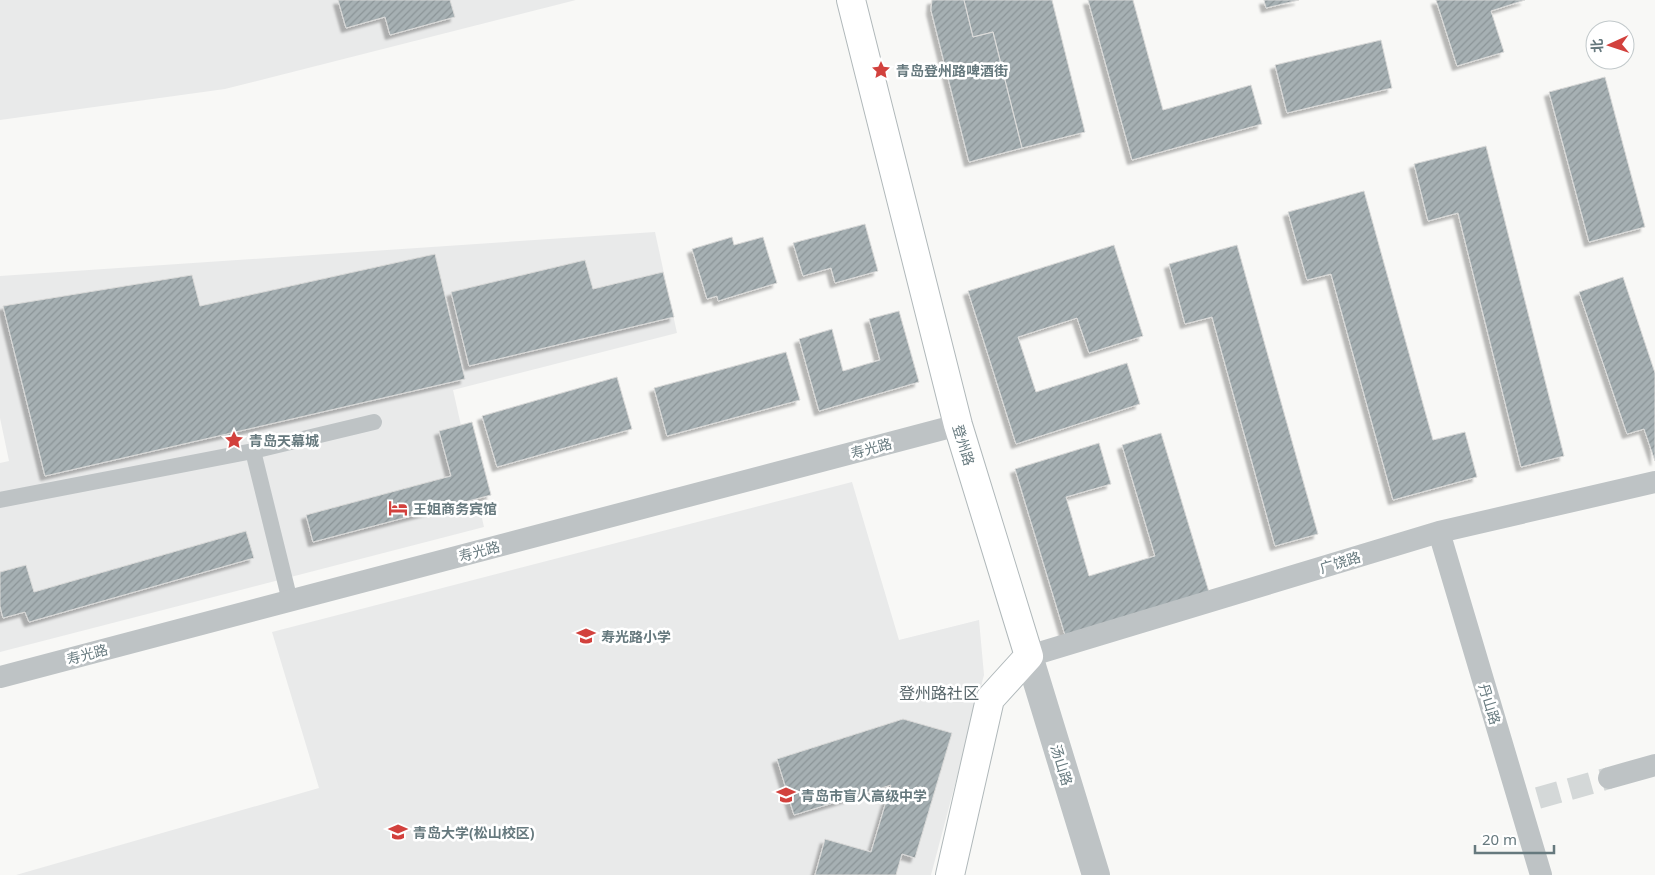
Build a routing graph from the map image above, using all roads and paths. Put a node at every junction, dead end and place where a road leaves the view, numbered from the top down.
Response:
1 (851, 0) edge
2 (374, 422) dead end
3 (958, 426) junction
4 (253, 451) junction
5 (1655, 482) edge
6 (0, 500) edge
7 (1439, 532) junction
8 (290, 601) junction
9 (1029, 656) junction
10 (0, 677) edge
11 (1655, 766) edge
12 (1609, 778) tunnel mouth
13 (950, 875) edge
14 (1096, 875) edge
15 (1541, 875) edge

1 - 3 main road, 登州路
2 - 4 street
3 - 8 street, 寿光路
3 - 9 main road, 登州路
4 - 6 street
4 - 8 street
5 - 7 street, 广饶路
7 - 9 street, 广饶路
7 - 15 street, 丹山路
8 - 10 street, 寿光路
9 - 13 main road
9 - 14 street, 汤山路
11 - 12 street

